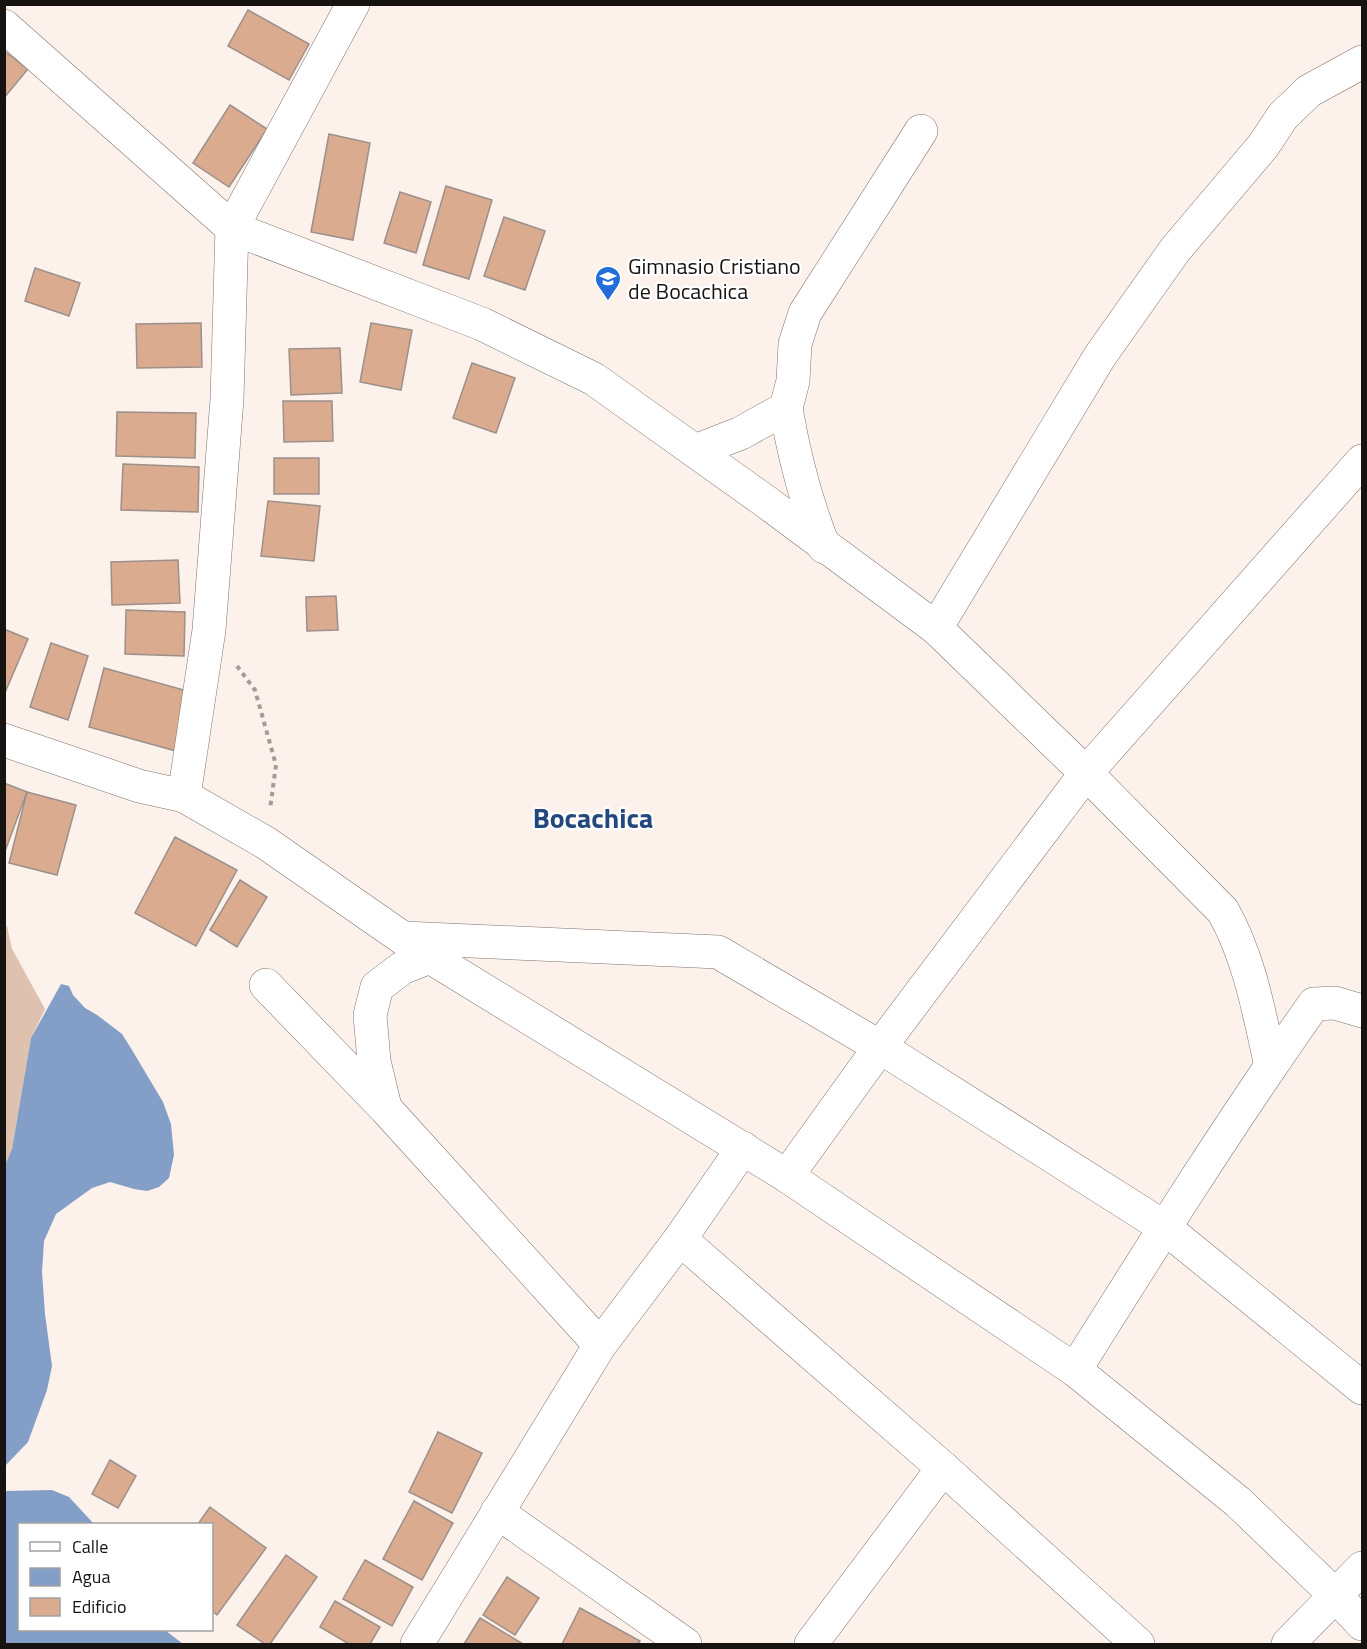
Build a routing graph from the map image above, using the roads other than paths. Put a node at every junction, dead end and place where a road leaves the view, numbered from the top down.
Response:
1 (353, 4) edge
2 (4, 26) edge
3 (1362, 62) edge
4 (921, 131) dead end
5 (232, 228) junction
6 (786, 408) junction
7 (695, 451) junction
8 (1362, 461) edge
9 (824, 547) junction
10 (936, 628) junction
11 (4, 740) edge
12 (1086, 773) junction
13 (184, 796) junction
14 (404, 938) junction
15 (430, 957) junction
16 (266, 985) dead end
17 (1362, 1011) edge
18 (880, 1047) junction
19 (1270, 1066) junction
20 (386, 1109) junction
21 (743, 1148) junction
22 (787, 1176) junction
23 (1164, 1227) junction
24 (680, 1239) junction
25 (600, 1345) junction
26 (1075, 1370) junction
27 (1362, 1388) edge
28 (943, 1468) junction
29 (497, 1512) junction
30 (1362, 1568) edge
31 (1335, 1595) junction
32 (1362, 1624) edge
33 (417, 1644) edge
34 (685, 1644) edge
35 (811, 1644) edge
36 (1138, 1644) edge
37 (1288, 1644) edge

1 - 5 street
2 - 5 street
3 - 10 street
4 - 6 street
5 - 7 street
5 - 13 street
6 - 7 street
6 - 9 street
7 - 9 street
8 - 12 street
9 - 10 street
10 - 12 street
11 - 13 street
12 - 18 street
12 - 19 street
13 - 14 street
14 - 15 street
14 - 18 street
15 - 20 street
15 - 21 street
16 - 20 street
17 - 19 street
18 - 22 street
18 - 23 street
19 - 23 street
20 - 25 street
21 - 22 street
21 - 24 street
22 - 26 street
23 - 26 street
23 - 27 street
24 - 25 street
24 - 28 street
25 - 29 street
26 - 31 street
28 - 35 street
28 - 36 street
29 - 33 street
29 - 34 street
30 - 31 street
31 - 32 street
31 - 37 street

